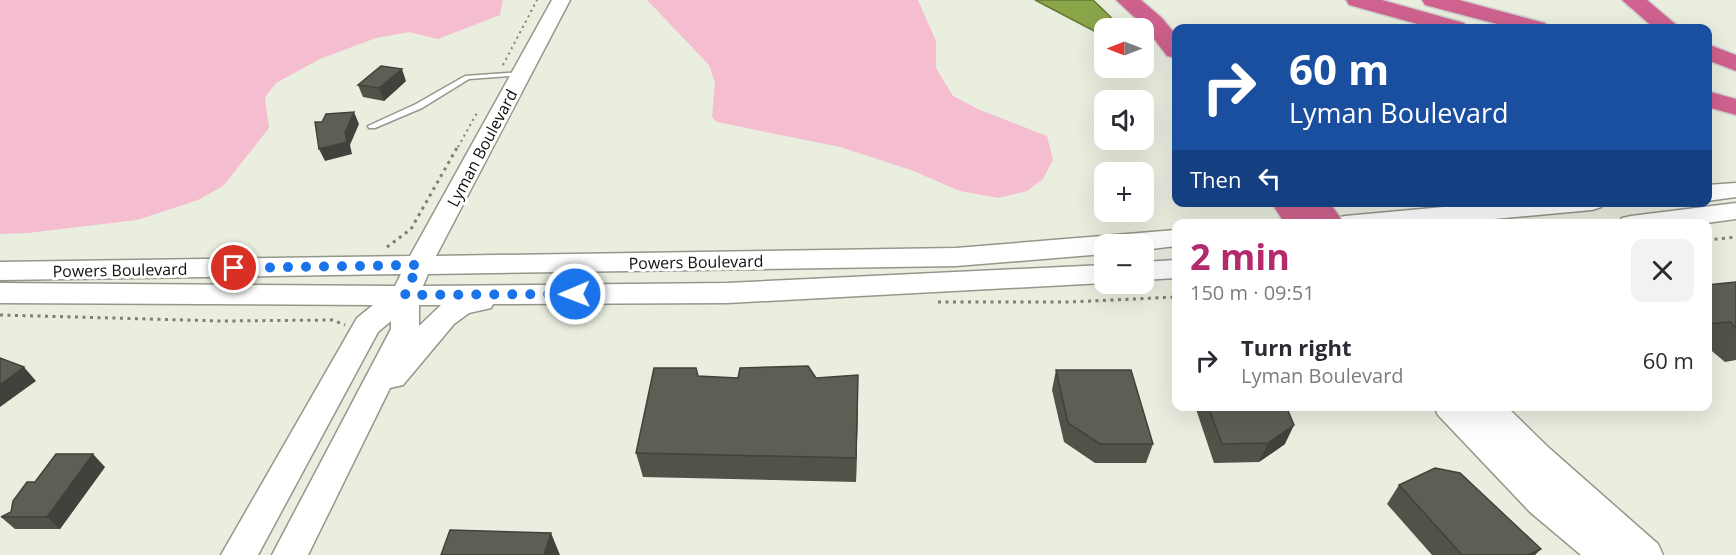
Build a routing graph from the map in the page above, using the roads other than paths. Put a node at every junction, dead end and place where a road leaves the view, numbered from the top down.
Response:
1 (561, 0) edge
2 (1127, 0) edge
3 (1357, 0) edge
4 (1433, 0) edge
5 (1633, 0) edge
6 (1442, 24) edge
7 (1522, 24) edge
8 (1663, 24) edge
9 (1172, 46) edge
10 (1712, 53) edge
11 (1736, 64) edge
12 (510, 74) junction
13 (1712, 76) edge
14 (1736, 83) edge
15 (1712, 100) edge
16 (1736, 107) edge
17 (1712, 113) edge
18 (1736, 119) edge
19 (372, 126) dead end
20 (1736, 190) edge
21 (1712, 192) edge
22 (1317, 207) edge
23 (1536, 207) edge
24 (1736, 211) edge
25 (1326, 219) edge
26 (1401, 219) edge
27 (1671, 219) edge
28 (1172, 238) edge
29 (1154, 240) edge
30 (1094, 246) edge
31 (418, 265) junction
32 (1172, 269) edge
33 (1154, 270) edge
34 (0, 271) edge
35 (1094, 275) edge
36 (0, 293) edge
37 (405, 295) junction
38 (531, 295) junction
39 (1454, 411) edge
40 (1491, 411) edge
41 (353, 431) junction
42 (239, 555) edge
43 (290, 555) edge
44 (1607, 555) edge
45 (1645, 555) edge

1 - 12 main road, Lyman Boulevard
2 - 9 highway
3 - 6 highway
4 - 7 highway
5 - 8 highway
10 - 11 highway
12 - 19 lane
12 - 31 main road, Lyman Boulevard
13 - 14 highway
15 - 16 highway
17 - 18 highway
20 - 21 main road
22 - 25 highway
23 - 26 main road
24 - 27 main road
28 - 29 main road
30 - 31 main road, Powers Boulevard
31 - 34 main road, Powers Boulevard
31 - 37 main road, Lyman Boulevard
32 - 33 main road
35 - 38 main road, Powers Boulevard
36 - 37 main road, Powers Boulevard
37 - 38 main road, Powers Boulevard
37 - 41 main road, Lyman Boulevard
37 - 42 main road, Lyman Boulevard
38 - 41 main road
39 - 44 main road
40 - 45 main road
41 - 43 main road, Lyman Boulevard

